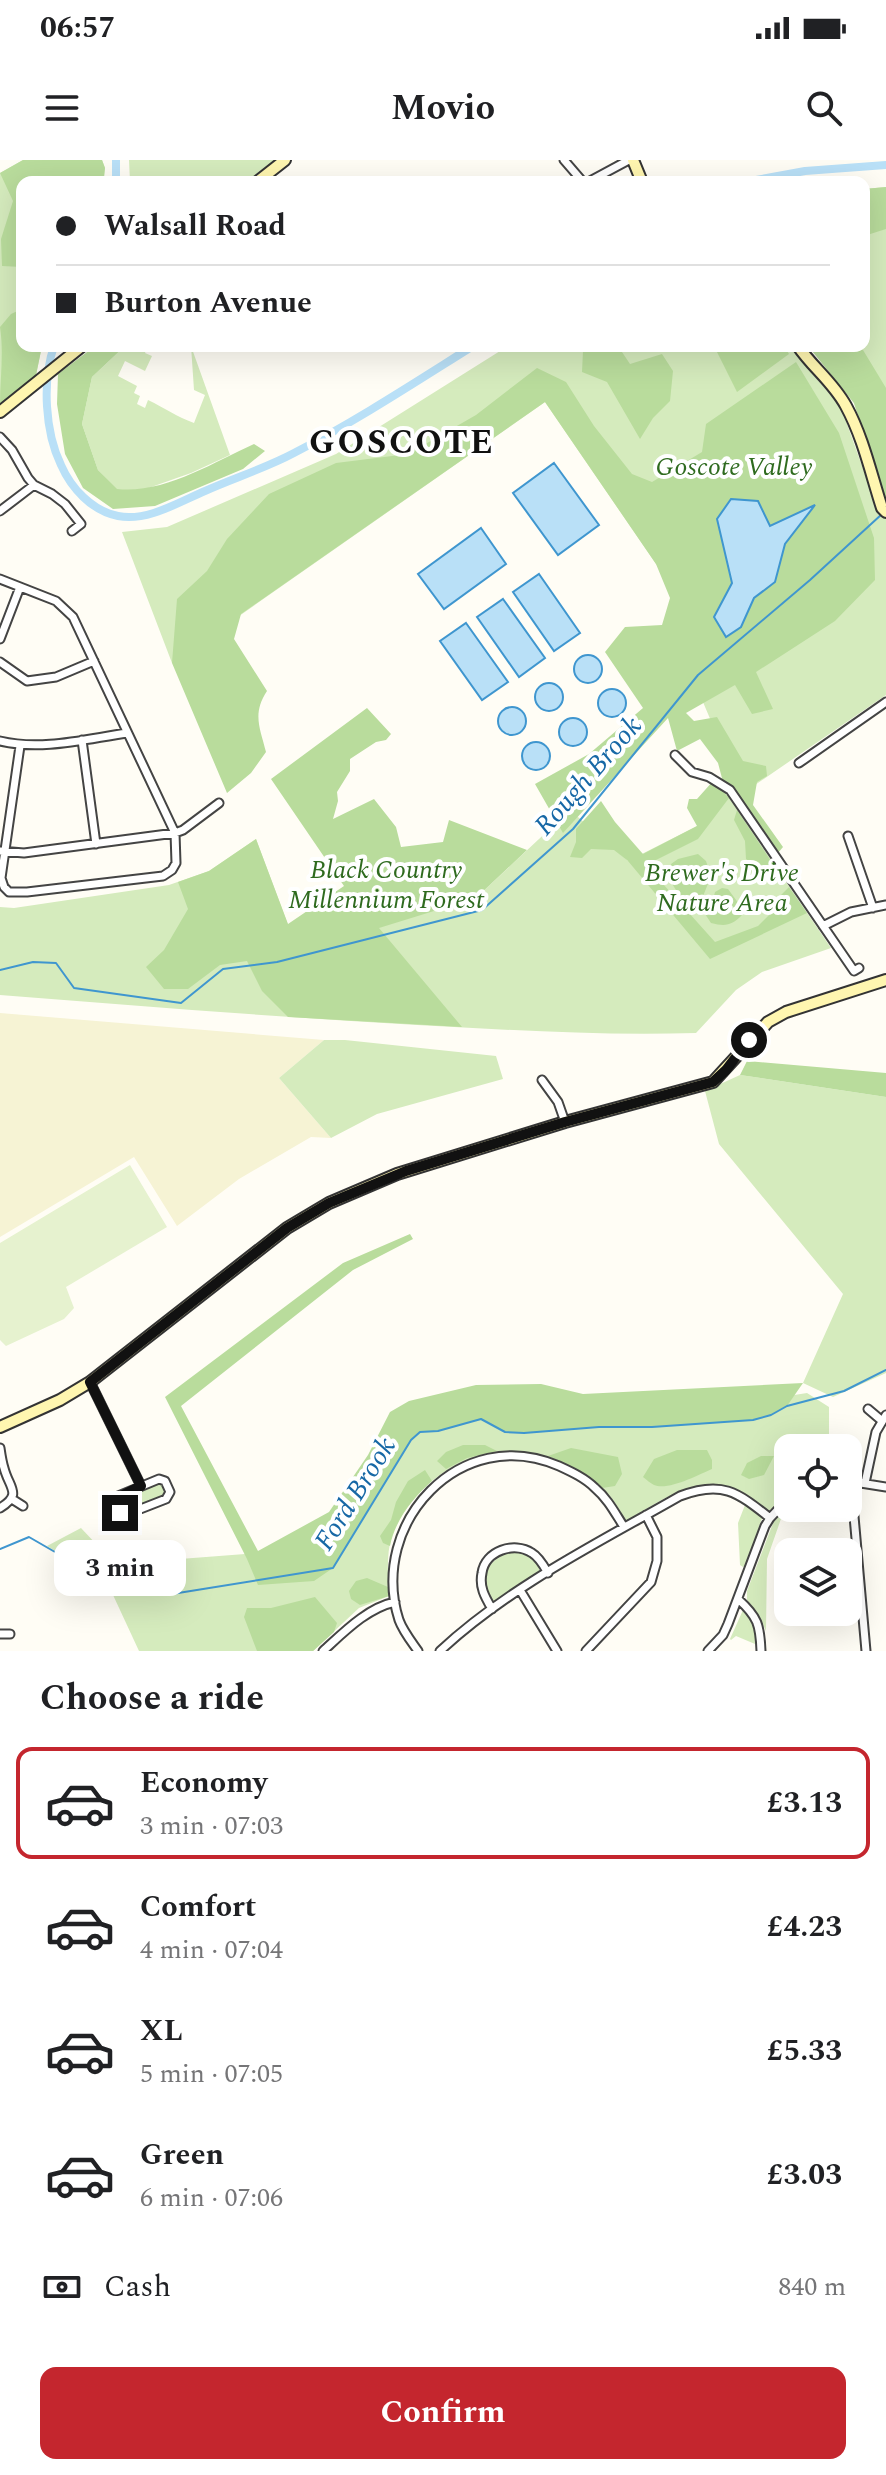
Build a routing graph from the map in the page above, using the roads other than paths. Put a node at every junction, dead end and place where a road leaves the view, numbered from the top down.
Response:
1 (285, 160) edge
2 (564, 160) edge
3 (631, 160) edge
4 (265, 176) edge
5 (580, 176) edge
6 (598, 176) edge
7 (75, 352) edge
8 (802, 352) edge
9 (0, 412) edge
10 (0, 437) edge
11 (34, 485) junction
12 (0, 511) edge
13 (886, 512) edge
14 (72, 531) dead end
15 (0, 579) edge
16 (20, 587) junction
17 (0, 639) edge
18 (94, 661) junction
19 (0, 662) edge
20 (886, 702) edge
21 (127, 733) junction
22 (82, 740) junction
23 (0, 741) edge
24 (20, 746) junction
25 (675, 755) dead end
26 (799, 763) dead end
27 (219, 803) dead end
28 (175, 833) junction
29 (848, 836) dead end
30 (96, 844) junction
31 (3, 851) edge
32 (886, 905) edge
33 (873, 908) junction
34 (823, 926) junction
35 (859, 968) dead end
36 (886, 980) edge
37 (542, 1080) dead end
38 (560, 1083) dead end
39 (551, 1091) junction
40 (565, 1122) junction
41 (90, 1382) junction
42 (868, 1409) dead end
43 (884, 1418) edge
44 (0, 1427) edge
45 (0, 1448) edge
46 (862, 1483) edge
47 (865, 1483) junction
48 (141, 1486) junction
49 (886, 1487) edge
50 (12, 1499) junction
51 (23, 1506) dead end
52 (0, 1508) edge
53 (774, 1514) edge
54 (646, 1515) junction
55 (770, 1518) junction
56 (855, 1522) edge
57 (624, 1527) junction
58 (548, 1573) junction
59 (520, 1590) junction
60 (738, 1599) junction
61 (395, 1602) junction
62 (492, 1609) junction
63 (0, 1634) edge
64 (10, 1634) dead end
65 (323, 1651) edge
66 (418, 1651) edge
67 (440, 1651) edge
68 (557, 1651) edge
69 (586, 1651) edge
70 (708, 1651) edge
71 (761, 1651) edge
72 (866, 1651) edge

1 - 4 main road
2 - 5 street
3 - 6 street
7 - 9 main road
8 - 13 main road
10 - 11 street
11 - 12 street
11 - 14 street
15 - 16 street
16 - 17 street
16 - 18 street
18 - 19 street
18 - 21 street
20 - 26 street
21 - 22 street
21 - 28 street
22 - 24 street
22 - 30 street
23 - 24 street
24 - 31 street
25 - 34 street
27 - 28 street
28 - 30 street
28 - 31 street
29 - 33 street
30 - 31 street
32 - 33 street
33 - 34 street
34 - 35 street
36 - 40 main road
37 - 39 street
38 - 39 street
39 - 40 street
40 - 41 main road
41 - 44 main road
41 - 48 street
42 - 43 street
43 - 47 street
45 - 50 street
46 - 47 street
47 - 49 street
48 - 48 street
50 - 51 street
50 - 52 street
53 - 55 street
54 - 55 street
54 - 57 street
54 - 69 street
55 - 60 street
56 - 72 street
57 - 58 street
57 - 61 street
58 - 59 street
58 - 62 street
59 - 62 street
59 - 68 street
60 - 70 street
60 - 71 street
61 - 65 street
61 - 66 street
62 - 67 street
63 - 64 street

